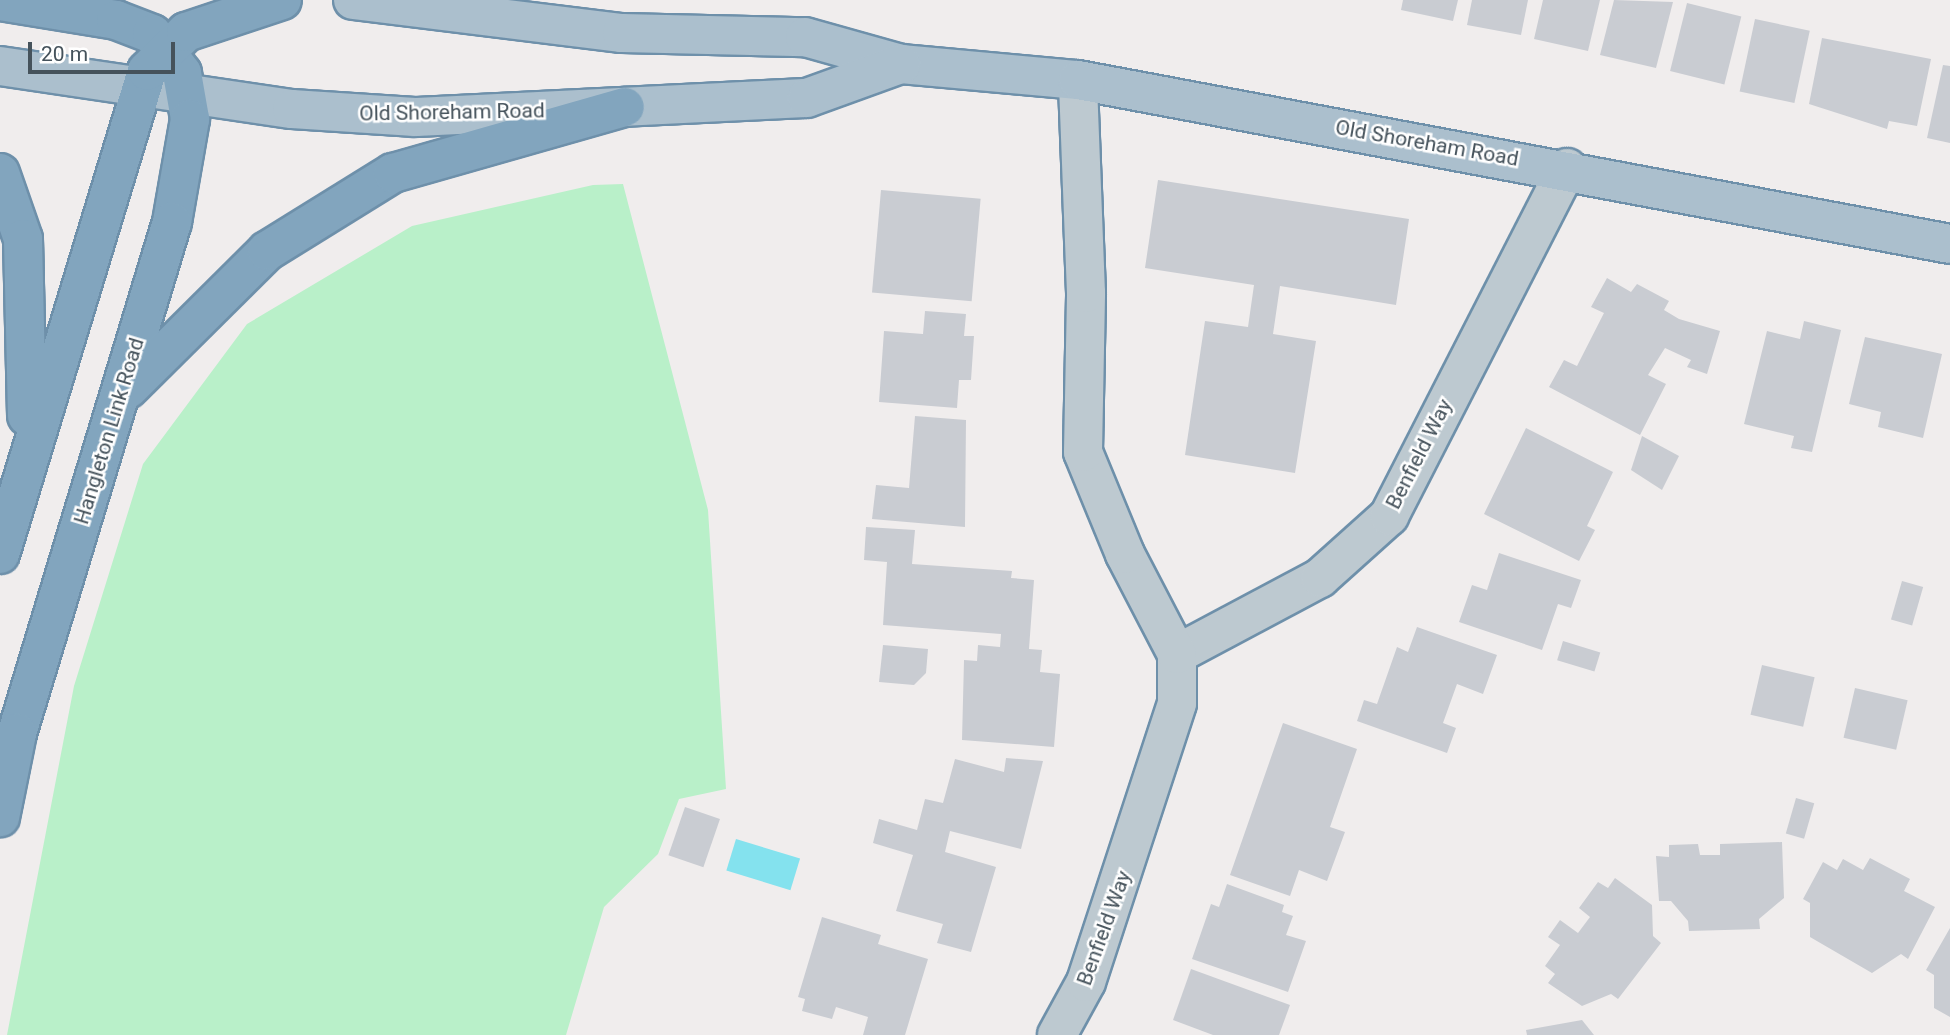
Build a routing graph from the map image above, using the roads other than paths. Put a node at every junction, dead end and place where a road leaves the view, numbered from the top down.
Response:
1 (282, 0) edge
2 (353, 0) edge
3 (0, 1) edge
4 (166, 46) junction
5 (901, 64) junction
6 (0, 66) edge
7 (1078, 80) junction
8 (140, 89) junction
9 (187, 96) junction
10 (625, 107) junction
11 (1567, 169) junction
12 (0, 173) edge
13 (1950, 244) edge
14 (117, 402) junction
15 (28, 449) junction
16 (0, 554) edge
17 (1177, 654) junction
18 (0, 817) edge
19 (1057, 1035) edge

1 - 4 highway
2 - 5 main road, Old Shoreham Road
3 - 4 highway
4 - 8 highway
4 - 9 highway, Hangleton Link Road
5 - 7 main road, Old Shoreham Road
5 - 10 main road, Old Shoreham Road
6 - 8 main road, Old Shoreham Road
7 - 11 main road, Old Shoreham Road
7 - 17 street, Benfield Way
8 - 9 main road, Old Shoreham Road
8 - 15 highway
9 - 10 main road, Old Shoreham Road
9 - 14 highway, Hangleton Link Road
10 - 14 highway
11 - 13 main road, Old Shoreham Road
11 - 17 street, Benfield Way
12 - 15 highway
14 - 18 highway, Hangleton Link Road
15 - 16 highway
17 - 19 street, Benfield Way

